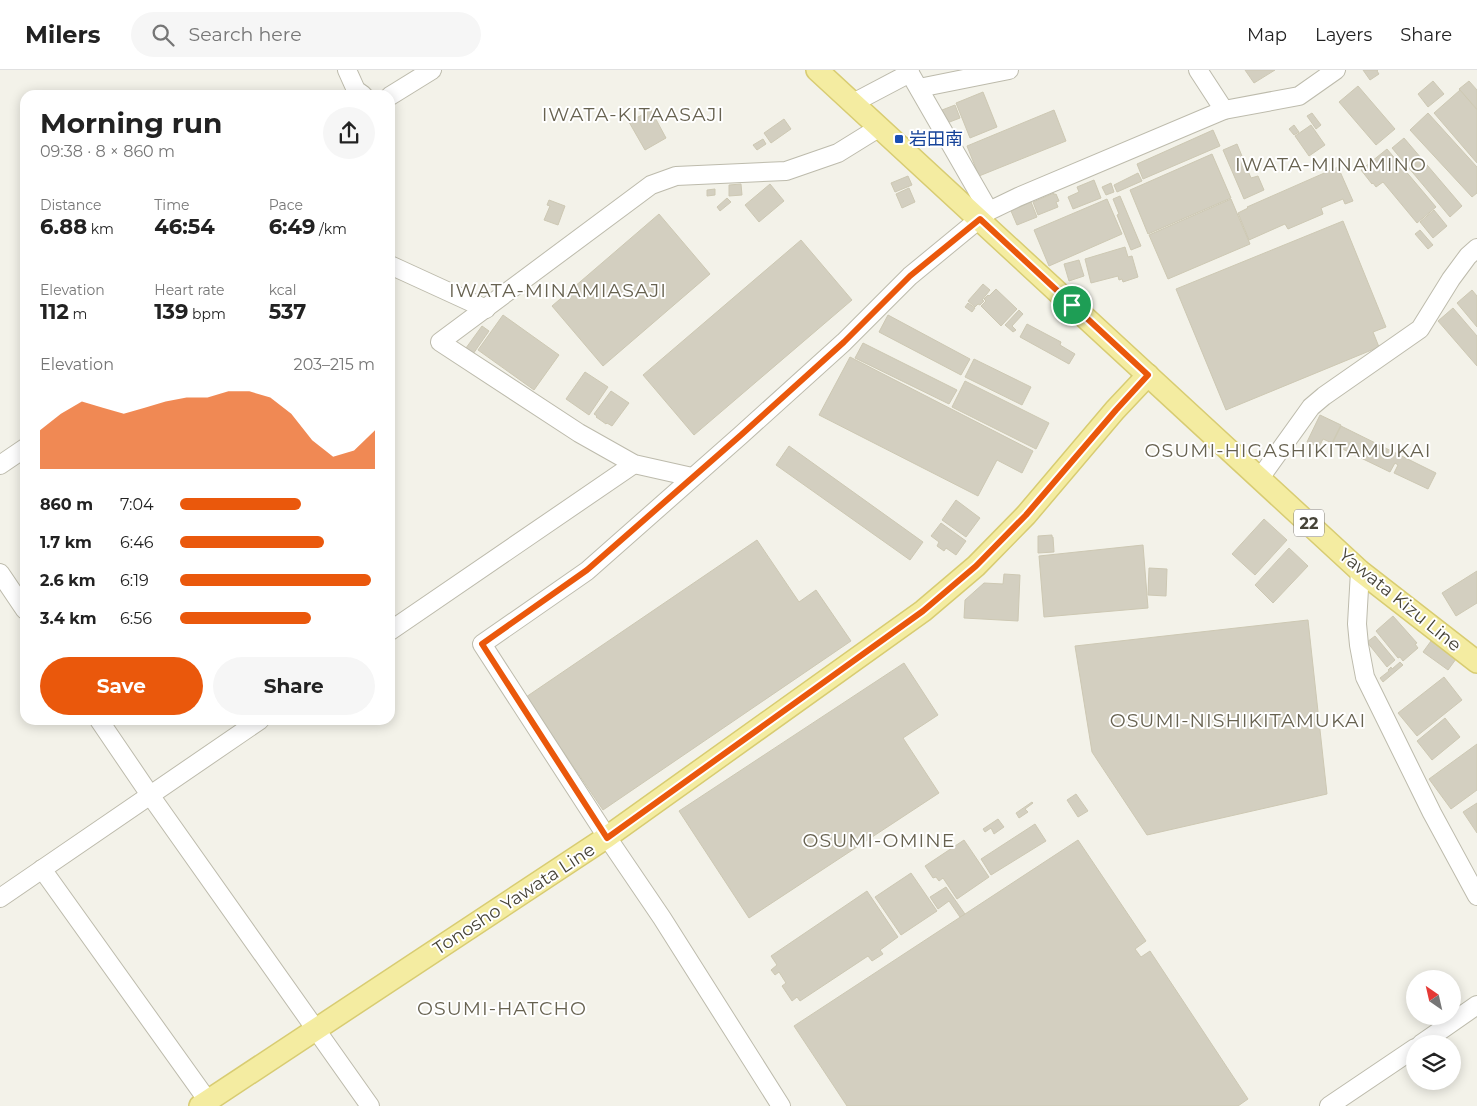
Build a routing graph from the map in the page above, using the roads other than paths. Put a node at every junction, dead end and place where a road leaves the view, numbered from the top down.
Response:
1 (347, 70) edge
2 (432, 70) edge
3 (817, 70) edge
4 (1009, 70) edge
5 (1198, 70) edge
6 (1336, 70) edge
7 (909, 72) edge
8 (920, 88) junction
9 (356, 90) edge
10 (395, 93) edge
11 (852, 103) junction
12 (1224, 110) junction
13 (880, 127) junction
14 (984, 215) junction
15 (1477, 248) edge
16 (395, 267) edge
17 (486, 309) junction
18 (1148, 375) junction
19 (20, 451) edge
20 (634, 464) junction
21 (0, 465) edge
22 (692, 477) junction
23 (1260, 478) junction
24 (1360, 571) junction
25 (0, 573) edge
26 (20, 603) edge
27 (395, 628) edge
28 (1477, 662) edge
29 (102, 725) edge
30 (253, 725) edge
31 (150, 795) junction
32 (607, 838) junction
33 (42, 869) junction
34 (1477, 896) edge
35 (0, 898) edge
36 (1477, 1005) edge
37 (317, 1029) junction
38 (1434, 1035) edge
39 (1406, 1054) edge
40 (204, 1104) edge
41 (370, 1106) edge
42 (781, 1106) edge
43 (1329, 1106) edge

1 - 9 street
2 - 10 street
3 - 11 main road, Yawata Kizu Line / 22
4 - 8 street
5 - 12 street
6 - 12 street
7 - 8 street
7 - 11 street
8 - 14 street
11 - 13 main road, Yawata Kizu Line / 22
12 - 14 street
13 - 14 main road, Yawata Kizu Line / 22
13 - 17 street
14 - 18 main road, Yawata Kizu Line / 22
14 - 22 street
15 - 23 street
16 - 17 street
17 - 20 street
18 - 23 main road, Yawata Kizu Line / 22
18 - 32 main road, Tonosho Yawata Line
19 - 21 street
20 - 22 street
20 - 27 street
22 - 32 street
23 - 24 main road, Yawata Kizu Line / 22
24 - 28 main road, Yawata Kizu Line / 22
24 - 34 street
25 - 26 street
29 - 31 street
30 - 31 street
31 - 33 street
31 - 37 street
32 - 37 main road, Tonosho Yawata Line
32 - 42 street
33 - 35 street
33 - 40 street
36 - 38 street
37 - 40 main road, Tonosho Yawata Line
37 - 41 street
39 - 43 street

